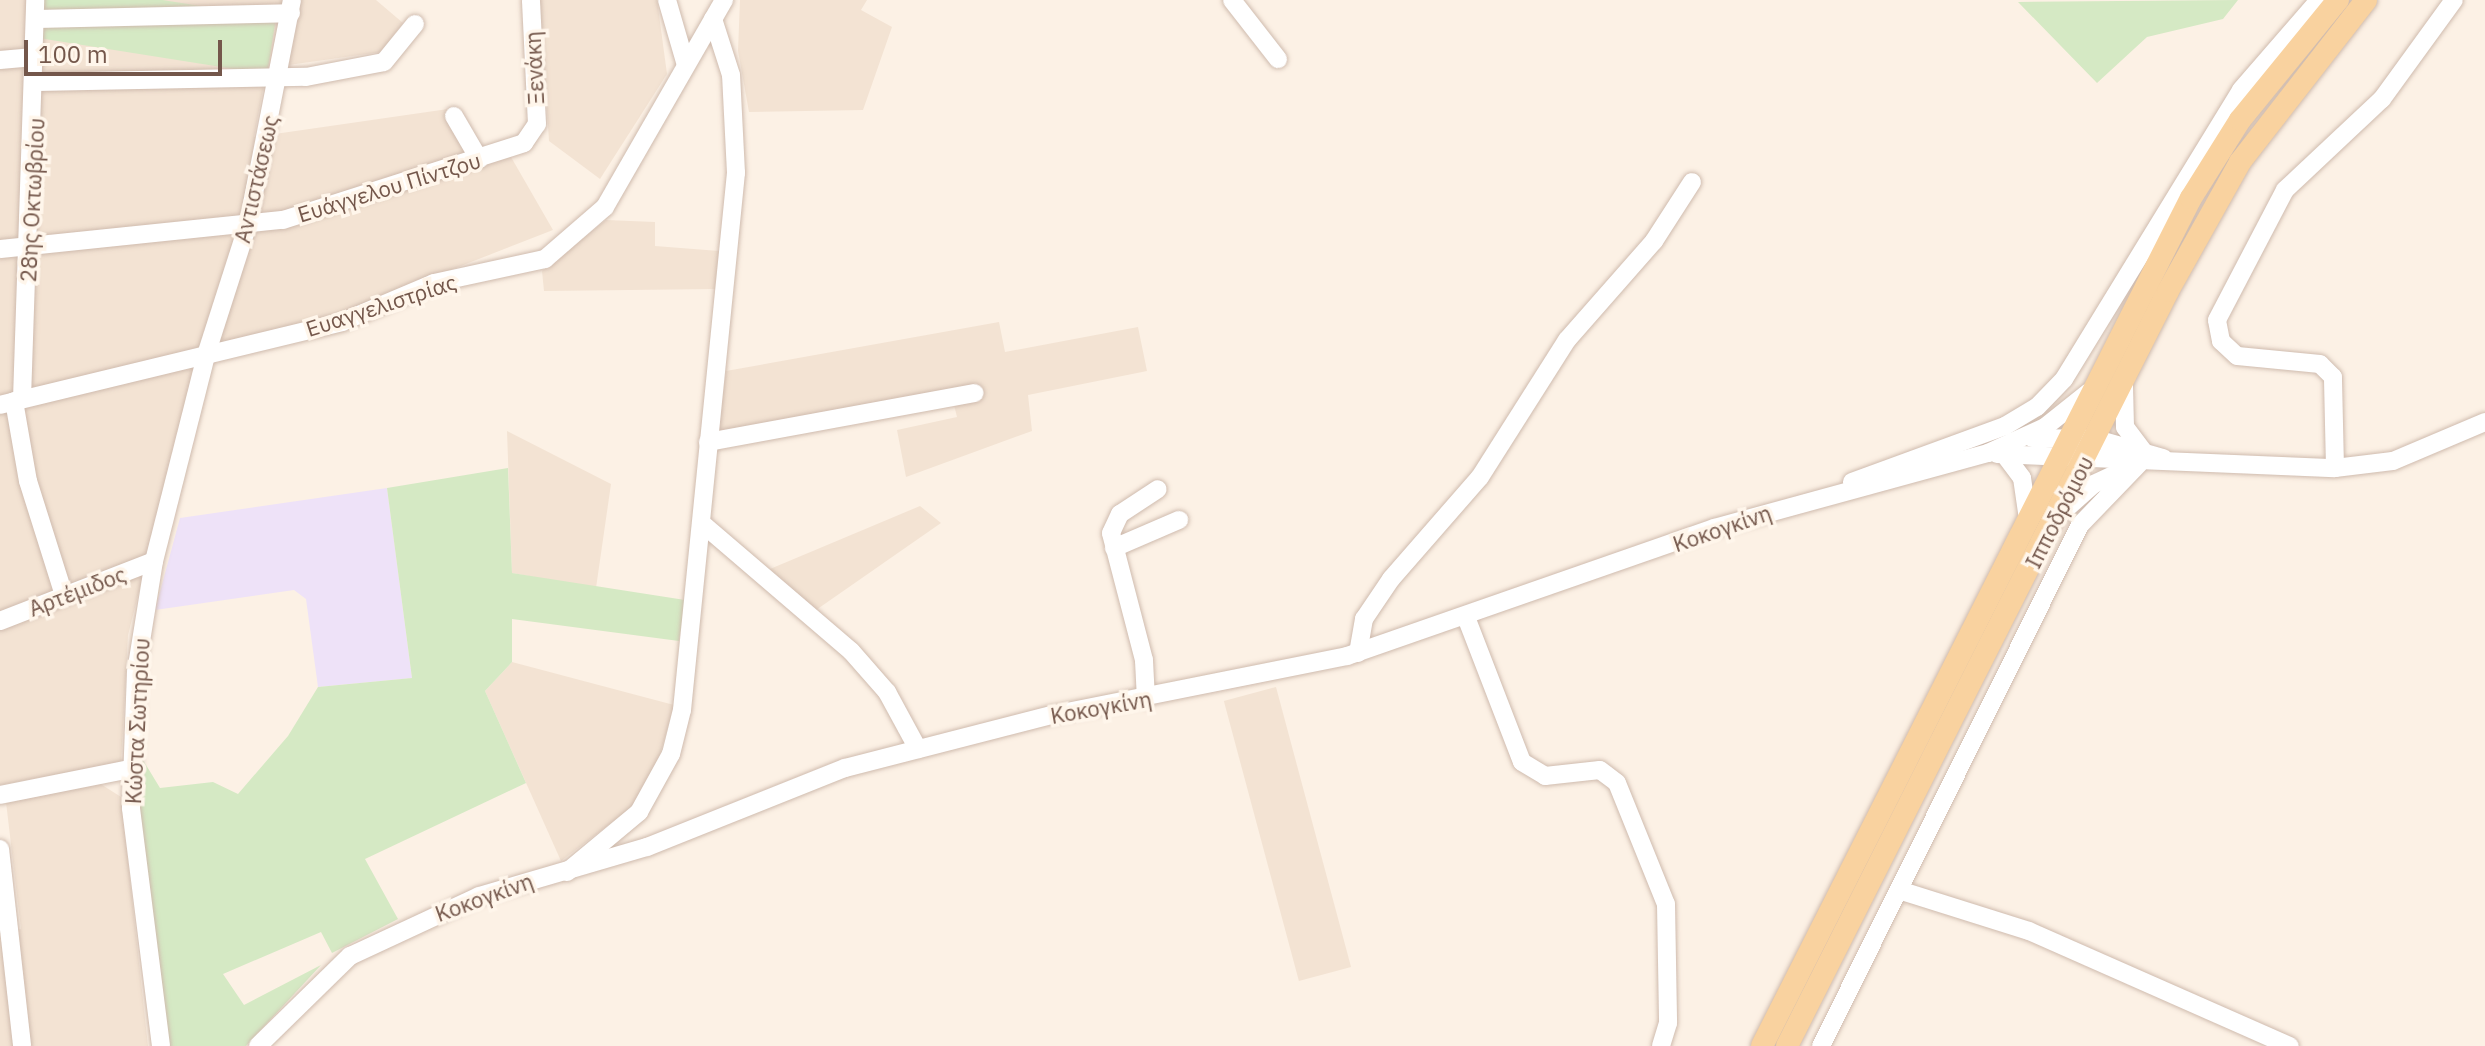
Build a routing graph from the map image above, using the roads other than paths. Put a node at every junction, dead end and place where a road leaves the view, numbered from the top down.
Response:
1 (35, 0) edge
2 (531, 0) edge
3 (667, 0) edge
4 (724, 0) edge
5 (1232, 0) edge
6 (2319, 0) edge
7 (2338, 0) edge
8 (2366, 0) edge
9 (2454, 0) edge
10 (292, 7) edge
11 (35, 19) junction
12 (713, 19) junction
13 (415, 24) dead end
14 (37, 57) junction
15 (1278, 59) dead end
16 (0, 60) edge
17 (685, 62) junction
18 (279, 78) junction
19 (37, 82) junction
20 (454, 116) dead end
21 (535, 135) joint
22 (479, 159) junction
23 (1692, 182) dead end
24 (248, 224) junction
25 (30, 247) junction
26 (0, 249) edge
27 (206, 355) junction
28 (2101, 378) junction
29 (2125, 382) junction
30 (975, 393) dead end
31 (12, 402) edge
32 (2485, 422) edge
33 (2023, 439) junction
34 (708, 442) junction
35 (2067, 446) junction
36 (2091, 449) junction
37 (1996, 454) junction
38 (2142, 458) junction
39 (2335, 468) junction
40 (1158, 489) dead end
41 (1825, 497) junction
42 (2057, 517) junction
43 (1179, 520) dead end
44 (2027, 523) junction
45 (705, 526) junction
46 (1114, 548) junction
47 (154, 561) junction
48 (64, 595) junction
49 (1466, 617) junction
50 (0, 623) edge
51 (1358, 653) junction
52 (1146, 699) junction
53 (918, 749) junction
54 (130, 769) junction
55 (0, 795) edge
56 (0, 849) edge
57 (567, 872) junction
58 (1899, 890) junction
59 (22, 1046) edge
60 (161, 1046) edge
61 (258, 1046) edge
62 (1661, 1046) edge
63 (1762, 1046) edge
64 (1787, 1046) edge
65 (1821, 1046) edge
66 (2290, 1046) edge

1 - 11 street, 28ης Οκτωβρίου
2 - 21 street, Ξενάκη
3 - 17 street
4 - 12 street, Ευαγγελιστρίας
5 - 15 street
6 - 41 street
7 - 28 main road, Ιπποδρόμου
8 - 29 main road, Ιπποδρόμου
9 - 39 street
10 - 11 street
10 - 18 street, Αντιστάσεως
11 - 14 street, 28ης Οκτωβρίου
12 - 17 street, Ευαγγελιστρίας
12 - 34 street
13 - 18 street
14 - 16 street
14 - 19 street, 28ης Οκτωβρίου
17 - 27 street, Ευαγγελιστρίας
18 - 19 street
18 - 24 street, Αντιστάσεως
19 - 25 street, 28ης Οκτωβρίου
20 - 22 street
21 - 22 street, Ευάγγελου Πίντζου
22 - 24 street, Ευάγγελου Πίντζου
23 - 51 street
24 - 25 street, Ευάγγελου Πίντζου
24 - 27 street, Αντιστάσεως
25 - 26 street, Ευάγγελου Πίντζου
25 - 31 street, 28ης Οκτωβρίου
27 - 31 street, Ευαγγελιστρίας
27 - 47 street, Κώστα Σωτηρίου
28 - 33 street
28 - 35 main road, Ιπποδρόμου
29 - 36 main road, Ιπποδρόμου
29 - 38 street
30 - 34 street
31 - 48 street, 28ης Οκτωβρίου
32 - 39 street
33 - 35 street
33 - 37 street
34 - 45 street
35 - 36 street
35 - 37 street
35 - 44 main road, Ιπποδρόμου
36 - 38 street
36 - 42 main road, Ιπποδρόμου
37 - 41 street, Κοκογκίνη
37 - 44 street
38 - 39 street
38 - 42 street
38 - 58 street
40 - 46 street
41 - 49 street, Κοκογκίνη
42 - 64 main road, Ιπποδρόμου
43 - 46 street
44 - 63 main road, Ιπποδρόμου
45 - 53 street
45 - 57 street
46 - 52 street
47 - 48 street, Αρτέμιδος
47 - 54 street, Κώστα Σωτηρίου
48 - 50 street, Αρτέμιδος
49 - 51 street, Κοκογκίνη
49 - 62 street
51 - 52 street, Κοκογκίνη
52 - 53 street, Κοκογκίνη
53 - 57 street, Κοκογκίνη
54 - 55 street
54 - 60 street, Κώστα Σωτηρίου
56 - 59 street
57 - 61 street, Κοκογκίνη
58 - 65 street
58 - 66 street

